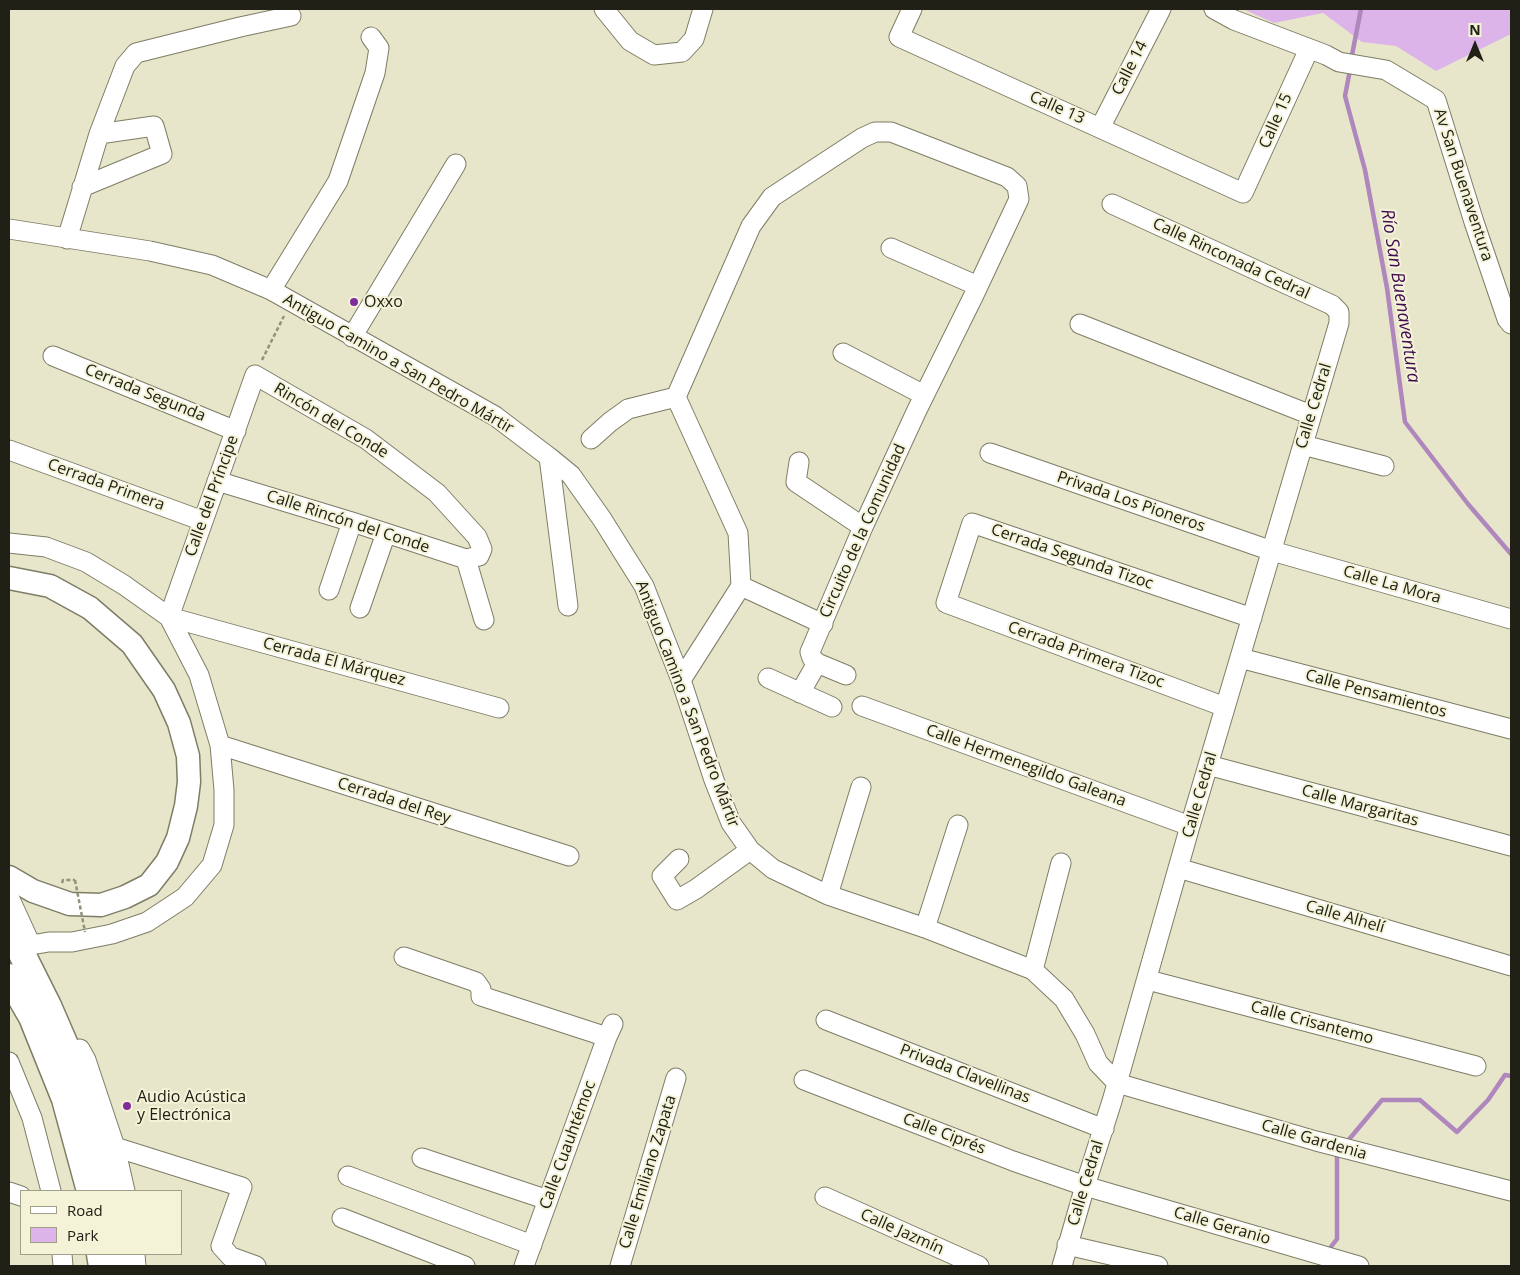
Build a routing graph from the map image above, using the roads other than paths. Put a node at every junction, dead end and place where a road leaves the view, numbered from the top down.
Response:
1 (604, 9) edge
2 (703, 9) edge
3 (912, 9) edge
4 (1161, 9) edge
5 (1214, 9) edge
6 (291, 16) dead end
7 (371, 37) dead end
8 (1309, 49) junction
9 (1100, 128) junction
10 (99, 134) junction
11 (456, 164) dead end
12 (82, 187) junction
13 (1244, 193) joint
14 (1112, 204) dead end
15 (9, 229) edge
16 (67, 238) junction
17 (891, 248) dead end
18 (978, 286) junction
19 (271, 290) junction
20 (1340, 323) joint
21 (1080, 324) dead end
22 (1511, 324) edge
23 (352, 337) junction
24 (843, 354) dead end
25 (53, 356) dead end
26 (255, 375) joint
27 (924, 394) junction
28 (676, 397) junction
29 (1311, 415) junction
30 (236, 431) junction
31 (591, 439) dead end
32 (1303, 445) junction
33 (9, 450) edge
34 (990, 453) dead end
35 (549, 457) junction
36 (799, 462) dead end
37 (1384, 466) dead end
38 (217, 481) junction
39 (204, 520) junction
40 (352, 522) junction
41 (863, 527) junction
42 (386, 533) junction
43 (9, 543) edge
44 (1272, 551) junction
45 (472, 558) junction
46 (9, 578) edge
47 (741, 586) junction
48 (329, 590) dead end
49 (946, 604) joint
50 (568, 606) dead end
51 (360, 608) dead end
52 (169, 617) junction
53 (1252, 618) junction
54 (1511, 619) edge
55 (484, 620) dead end
56 (823, 624) junction
57 (1240, 658) junction
58 (817, 663) junction
59 (846, 674) dead end
60 (768, 678) dead end
61 (681, 680) junction
62 (800, 693) junction
63 (862, 706) dead end
64 (832, 707) dead end
65 (1226, 707) junction
66 (499, 708) dead end
67 (1511, 729) edge
68 (220, 745) junction
69 (1208, 765) junction
70 (861, 787) dead end
71 (958, 825) dead end
72 (1190, 826) junction
73 (1511, 846) edge
74 (750, 850) junction
75 (569, 856) dead end
76 (679, 859) dead end
77 (1061, 863) dead end
78 (1178, 868) junction
79 (9, 877) edge
80 (828, 894) junction
81 (9, 897) edge
82 (9, 928) edge
83 (925, 928) junction
84 (20, 948) edge
85 (404, 957) dead end
86 (1511, 966) edge
87 (1033, 970) junction
88 (9, 977) edge
89 (1148, 980) junction
90 (9, 1010) edge
91 (826, 1020) dead end
92 (9, 1062) edge
93 (1476, 1066) dead end
94 (676, 1078) dead end
95 (804, 1080) dead end
96 (1118, 1083) junction
97 (1104, 1128) junction
98 (115, 1147) junction
99 (422, 1158) dead end
100 (348, 1176) dead end
101 (1084, 1186) junction
102 (51, 1190) edge
103 (72, 1190) edge
104 (90, 1190) edge
105 (101, 1190) edge
106 (109, 1190) edge
107 (125, 1190) edge
108 (1511, 1191) edge
109 (825, 1197) dead end
110 (548, 1200) junction
111 (342, 1218) dead end
112 (532, 1245) junction
113 (1068, 1245) junction
114 (256, 1266) edge
115 (465, 1266) edge
116 (524, 1266) edge
117 (620, 1266) edge
118 (979, 1266) edge
119 (1062, 1266) edge
120 (1158, 1266) edge
121 (1356, 1266) edge

1 - 2 street
3 - 9 street, Calle 13
4 - 9 street, Calle 14
5 - 8 street
6 - 10 street
7 - 19 street
8 - 13 street, Calle 15
8 - 22 street, Av San Buenaventura
9 - 13 street, Calle 13
10 - 12 street
10 - 12 street
11 - 23 street
12 - 16 street
14 - 20 street, Calle Rinconada Cedral
15 - 16 street, Antiguo Camino a San Pedro Mártir
16 - 19 street, Antiguo Camino a San Pedro Mártir
17 - 18 street
18 - 27 street, Circuito de la Comunidad
18 - 28 street, Circuito de la Comunidad
19 - 23 street, Antiguo Camino a San Pedro Mártir
20 - 29 street, Calle Cedral
21 - 29 street
23 - 35 street, Antiguo Camino a San Pedro Mártir
24 - 27 street
25 - 30 street, Cerrada Segunda
26 - 30 street, Calle del Príncipe
26 - 45 street, Rincón del Conde
27 - 41 street, Circuito de la Comunidad
28 - 31 street
28 - 47 street
29 - 32 street, Calle Cedral
30 - 38 street, Calle del Príncipe
32 - 37 street
32 - 44 street, Calle Cedral
33 - 39 street, Cerrada Primera
34 - 44 street, Privada Los Pioneros
35 - 50 street
35 - 61 street, Antiguo Camino a San Pedro Mártir
36 - 41 street
38 - 39 street, Calle del Príncipe
38 - 40 street, Calle Rincón del Conde
39 - 52 street, Calle del Príncipe
40 - 42 street, Calle Rincón del Conde
40 - 48 street
41 - 56 street, Circuito de la Comunidad
42 - 45 street, Calle Rincón del Conde
42 - 51 street
43 - 52 street
44 - 53 street, Calle Cedral
44 - 54 street, Calle La Mora
45 - 55 street, Rincón del Conde
46 - 79 main road
47 - 56 street, Circuito de la Comunidad
47 - 61 street
49 - 53 street, Cerrada Segunda Tizoc
49 - 65 street, Cerrada Primera Tizoc
52 - 66 street, Cerrada El Márquez
52 - 68 street
53 - 57 street, Calle Cedral
56 - 58 street
57 - 65 street, Calle Cedral
57 - 67 street, Calle Pensamientos
58 - 59 street
58 - 62 street
60 - 62 street
61 - 74 street, Antiguo Camino a San Pedro Mártir
62 - 64 street
63 - 72 street, Calle Hermenegildo Galeana
65 - 69 street, Calle Cedral
68 - 75 street, Cerrada del Rey
68 - 84 street
69 - 72 street, Calle Cedral
69 - 73 street, Calle Margaritas
70 - 80 street
71 - 83 street
72 - 78 street, Calle Cedral
74 - 76 street
74 - 80 street, Antiguo Camino a San Pedro Mártir
77 - 87 street
78 - 86 street, Calle Alhelí
78 - 89 street, Calle Cedral
80 - 83 street, Antiguo Camino a San Pedro Mártir
81 - 84 street
82 - 106 highway
83 - 87 street, Antiguo Camino a San Pedro Mártir
84 - 98 street
84 - 105 highway
85 - 110 street, Calle Cuauhtémoc
87 - 96 street, Antiguo Camino a San Pedro Mártir
88 - 104 highway
89 - 93 street, Calle Crisantemo
89 - 96 street, Calle Cedral
90 - 103 highway
91 - 97 street, Privada Clavellinas
92 - 102 street
94 - 117 street, Calle Emiliano Zapata
95 - 101 street, Calle Ciprés
96 - 97 street, Calle Cedral
96 - 108 street, Calle Gardenia
97 - 101 street, Calle Cedral
98 - 107 street
98 - 114 street
99 - 110 street
100 - 112 street
101 - 113 street, Calle Cedral
101 - 121 street, Calle Geranio
109 - 118 street, Calle Jazmín
110 - 112 street, Calle Cuauhtémoc
111 - 115 street
112 - 116 street, Calle Cuauhtémoc
113 - 119 street, Calle Cedral
113 - 120 street

